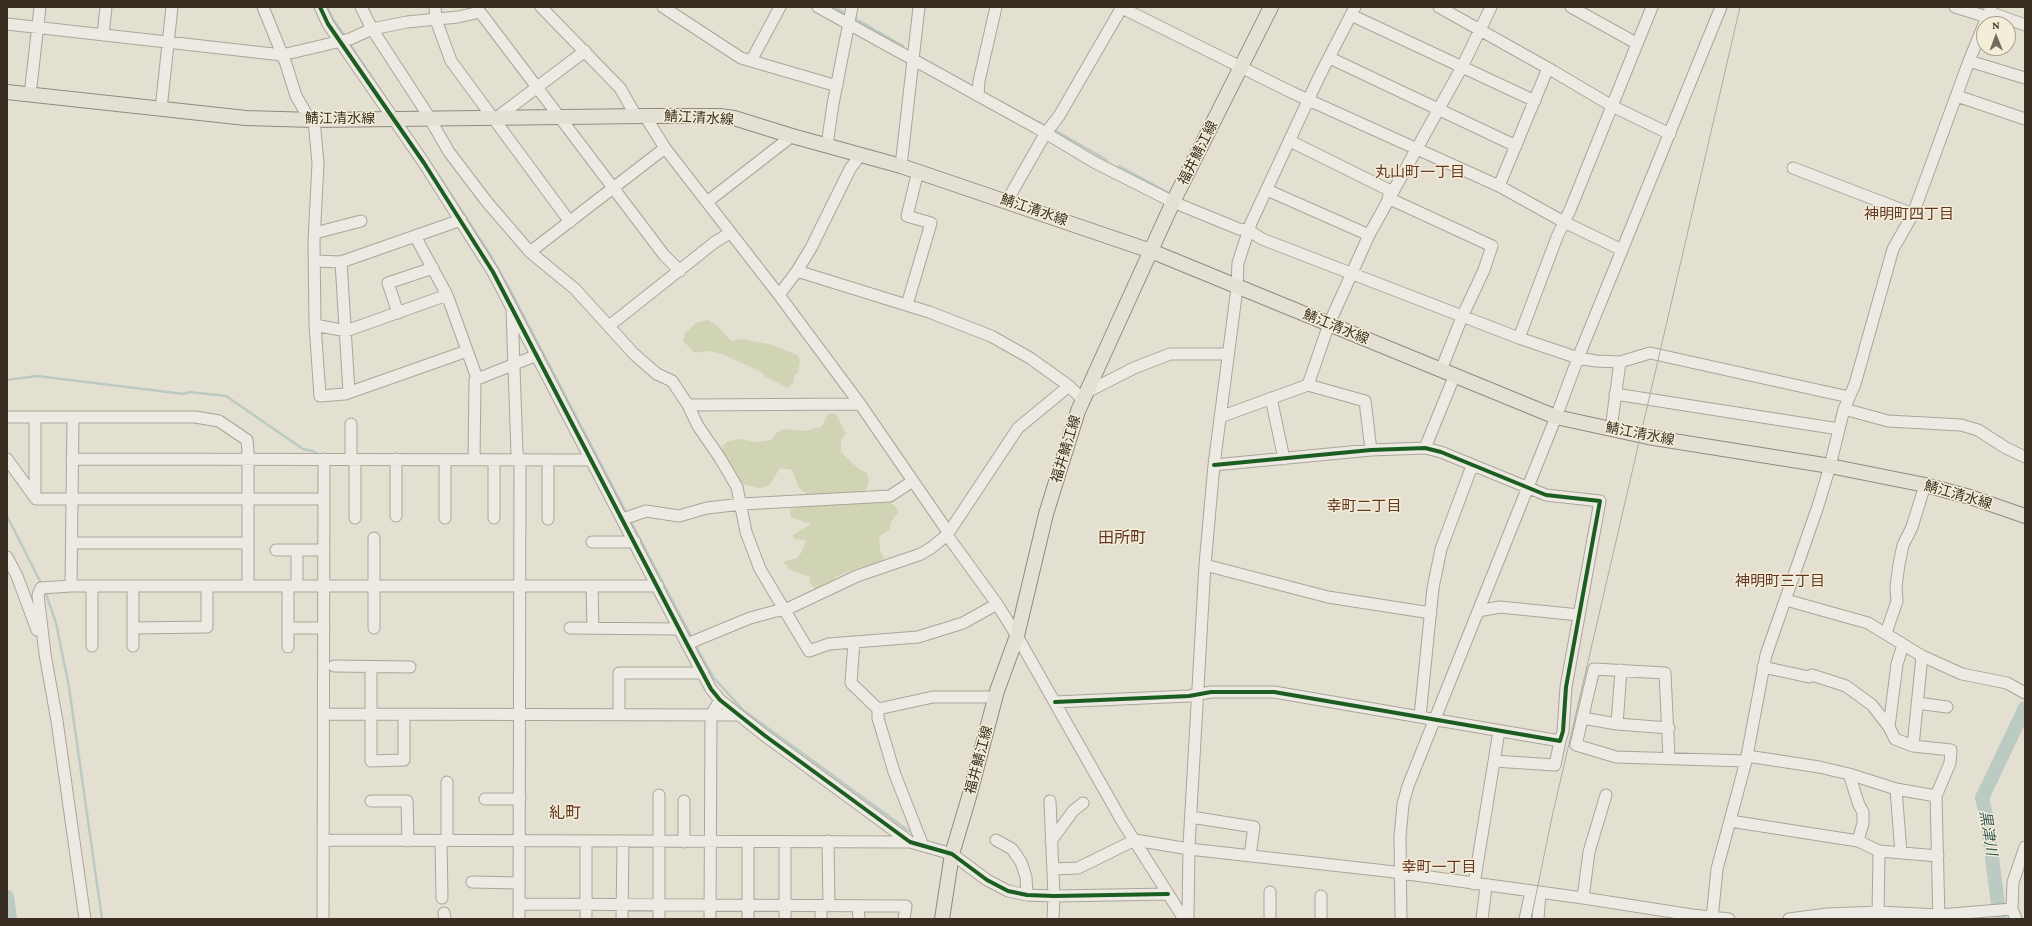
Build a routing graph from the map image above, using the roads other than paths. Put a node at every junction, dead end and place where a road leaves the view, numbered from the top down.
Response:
1 (40, 7) edge
2 (106, 7) edge
3 (172, 7) edge
4 (263, 7) edge
5 (320, 7) edge
6 (361, 7) edge
7 (435, 7) edge
8 (541, 7) edge
9 (780, 7) edge
10 (818, 7) edge
11 (852, 7) edge
12 (919, 7) edge
13 (996, 7) edge
14 (1271, 7) edge
15 (1439, 7) edge
16 (1491, 7) edge
17 (1571, 7) edge
18 (1652, 7) edge
19 (1721, 7) edge
20 (1955, 7) edge
21 (668, 8) edge
22 (1121, 8) edge
23 (1353, 11) edge
24 (1989, 12) edge
25 (436, 20) junction
26 (7, 24) edge
27 (848, 24) junction
28 (2025, 25) edge
29 (38, 28) junction
30 (372, 28) junction
31 (1479, 29) junction
32 (103, 35) junction
33 (344, 40) junction
34 (168, 42) junction
35 (1636, 43) junction
36 (585, 51) junction
37 (282, 55) junction
38 (1330, 58) junction
39 (913, 60) junction
40 (751, 61) junction
41 (1969, 61) junction
42 (1462, 67) junction
43 (1242, 68) junction
44 (1548, 68) junction
45 (2025, 78) edge
46 (837, 86) junction
47 (538, 87) junction
48 (7, 92) edge
49 (30, 95) junction
50 (978, 96) junction
51 (1957, 96) junction
52 (1308, 100) junction
53 (1535, 101) junction
54 (1612, 106) junction
55 (161, 109) junction
56 (1439, 110) junction
57 (641, 116) junction
58 (429, 118) junction
59 (561, 118) junction
60 (392, 119) junction
61 (495, 119) junction
62 (2025, 119) edge
63 (312, 120) junction
64 (1044, 134) junction
65 (1670, 134) junction
66 (792, 136) junction
67 (1290, 141) junction
68 (827, 145) junction
69 (1516, 146) junction
70 (665, 148) junction
71 (1417, 148) junction
72 (861, 154) junction
73 (901, 166) junction
74 (1793, 168) dead end
75 (918, 171) junction
76 (1499, 186) junction
77 (614, 188) junction
78 (1267, 190) junction
79 (1390, 195) junction
80 (1007, 201) junction
81 (707, 202) junction
82 (1173, 202) junction
83 (1913, 214) junction
84 (461, 220) junction
85 (361, 221) dead end
86 (570, 222) junction
87 (1564, 222) junction
88 (1248, 230) junction
89 (730, 232) junction
90 (315, 233) junction
91 (1369, 234) junction
92 (415, 236) junction
93 (1622, 250) junction
94 (1151, 251) junction
95 (530, 252) junction
96 (315, 261) junction
97 (341, 262) junction
98 (433, 268) junction
99 (680, 271) junction
100 (797, 271) junction
101 (1351, 273) junction
102 (1237, 288) junction
103 (447, 295) junction
104 (779, 295) junction
105 (907, 305) junction
106 (511, 306) junction
107 (398, 313) junction
108 (1462, 317) junction
109 (1329, 324) junction
110 (315, 326) junction
111 (610, 326) junction
112 (346, 331) junction
113 (1519, 338) junction
114 (467, 351) junction
115 (1228, 354) junction
116 (537, 355) junction
117 (1578, 358) junction
118 (1620, 362) junction
119 (514, 364) junction
120 (1441, 370) junction
121 (1454, 377) junction
122 (477, 378) junction
123 (1308, 384) junction
124 (1069, 386) junction
125 (349, 392) junction
126 (1615, 394) junction
127 (1084, 396) junction
128 (1848, 397) junction
129 (1271, 398) junction
130 (860, 404) junction
131 (688, 405) junction
132 (1844, 409) junction
133 (7, 417) edge
134 (35, 417) junction
135 (73, 417) junction
136 (1220, 417) junction
137 (1556, 417) junction
138 (351, 424) dead end
139 (1611, 429) junction
140 (1839, 429) junction
141 (1425, 448) junction
142 (1371, 450) junction
143 (2025, 457) edge
144 (7, 459) edge
145 (72, 459) junction
146 (248, 459) junction
147 (324, 459) junction
148 (353, 459) junction
149 (396, 459) junction
150 (1284, 459) junction
151 (445, 460) junction
152 (474, 460) junction
153 (494, 460) junction
154 (520, 460) junction
155 (548, 460) junction
156 (591, 460) junction
157 (1214, 466) junction
158 (1472, 466) junction
159 (1830, 466) junction
160 (913, 481) junction
161 (1925, 485) junction
162 (1527, 487) junction
163 (35, 497) junction
164 (72, 499) junction
165 (324, 499) junction
166 (249, 500) junction
167 (742, 504) junction
168 (396, 516) dead end
169 (2025, 516) edge
170 (627, 517) junction
171 (355, 518) dead end
172 (445, 518) dead end
173 (494, 518) dead end
174 (548, 519) dead end
175 (948, 533) junction
176 (374, 538) dead end
177 (592, 542) dead end
178 (635, 542) junction
179 (72, 543) junction
180 (248, 543) junction
181 (276, 550) dead end
182 (297, 550) junction
183 (323, 550) junction
184 (7, 557) edge
185 (1205, 565) junction
186 (71, 586) junction
187 (92, 586) junction
188 (133, 586) junction
189 (207, 586) junction
190 (248, 586) junction
191 (292, 586) junction
192 (323, 586) junction
193 (374, 586) junction
194 (520, 586) junction
195 (592, 586) junction
196 (658, 586) junction
197 (1786, 600) junction
198 (997, 604) junction
199 (785, 610) junction
200 (1478, 611) junction
201 (1431, 613) junction
202 (1579, 615) junction
203 (133, 628) junction
204 (288, 628) junction
205 (324, 628) junction
206 (374, 628) dead end
207 (570, 628) dead end
208 (592, 628) junction
209 (679, 629) junction
210 (1886, 633) junction
211 (1017, 636) junction
212 (692, 642) junction
213 (854, 642) junction
214 (1903, 645) junction
215 (92, 646) dead end
216 (133, 646) dead end
217 (288, 646) dead end
218 (45, 654) junction
219 (1922, 656) junction
220 (334, 666) dead end
221 (371, 667) junction
222 (410, 667) dead end
223 (1763, 667) junction
224 (1621, 670) junction
225 (703, 673) junction
226 (2025, 693) edge
227 (1199, 694) junction
228 (996, 697) junction
229 (720, 700) junction
230 (1055, 702) junction
231 (1917, 703) junction
232 (1947, 707) dead end
233 (878, 709) junction
234 (619, 713) junction
235 (324, 714) junction
236 (371, 714) junction
237 (404, 714) junction
238 (520, 714) junction
239 (711, 715) junction
240 (738, 715) junction
241 (1420, 716) junction
242 (1582, 718) junction
243 (1435, 719) junction
244 (1617, 724) junction
245 (1889, 727) junction
246 (1669, 728) junction
247 (1499, 731) junction
248 (1560, 741) junction
249 (1913, 746) junction
250 (1669, 758) junction
251 (1746, 759) junction
252 (1494, 761) junction
253 (1849, 774) junction
254 (447, 782) dead end
255 (1896, 789) junction
256 (659, 795) dead end
257 (1606, 795) dead end
258 (1936, 796) junction
259 (484, 799) dead end
260 (520, 799) junction
261 (371, 801) dead end
262 (684, 801) dead end
263 (1050, 801) dead end
264 (1083, 803) dead end
265 (1191, 816) junction
266 (1730, 821) junction
267 (324, 840) junction
268 (408, 840) junction
269 (996, 840) dead end
270 (1135, 840) junction
271 (444, 841) junction
272 (519, 841) junction
273 (586, 841) junction
274 (1052, 841) junction
275 (1858, 841) junction
276 (623, 842) junction
277 (658, 842) junction
278 (684, 842) junction
279 (711, 842) junction
280 (748, 842) junction
281 (785, 842) junction
282 (828, 842) junction
283 (910, 842) junction
284 (923, 846) junction
285 (2025, 847) edge
286 (1189, 849) junction
287 (1879, 852) junction
288 (1901, 853) junction
289 (952, 854) junction
290 (1250, 856) junction
291 (1938, 856) junction
292 (2022, 865) edge
293 (1053, 869) junction
294 (1401, 874) junction
295 (472, 882) dead end
296 (519, 883) junction
297 (1474, 884) junction
298 (1486, 886) junction
299 (1270, 892) dead end
300 (1535, 892) junction
301 (1168, 894) junction
302 (1027, 895) junction
303 (1054, 896) junction
304 (1321, 896) dead end
305 (442, 898) dead end
306 (1583, 898) junction
307 (519, 904) junction
308 (586, 905) junction
309 (622, 905) junction
310 (659, 905) junction
311 (710, 906) junction
312 (748, 906) junction
313 (785, 906) junction
314 (825, 906) junction
315 (858, 906) junction
316 (2012, 912) edge
317 (1318, 916) edge
318 (1879, 916) edge
319 (1939, 917) edge
320 (1712, 918) edge
321 (85, 919) edge
322 (323, 919) edge
323 (520, 919) edge
324 (586, 919) edge
325 (622, 919) edge
326 (659, 919) edge
327 (710, 919) edge
328 (748, 919) edge
329 (785, 919) edge
330 (821, 919) edge
331 (858, 919) edge
332 (904, 919) edge
333 (942, 919) edge
334 (1053, 919) edge
335 (1184, 919) edge
336 (1188, 919) edge
337 (1270, 919) edge
338 (1401, 919) edge
339 (1482, 919) edge
340 (1525, 919) edge
341 (1538, 919) edge
342 (1729, 919) edge
343 (1789, 919) edge

1 - 29 street
2 - 32 street
3 - 34 street
4 - 37 street
5 - 33 street
6 - 30 street
7 - 25 street
8 - 36 street
9 - 40 street
10 - 27 street
11 - 27 street
12 - 39 street
13 - 50 street
14 - 43 main road, 福井鯖江線
15 - 31 street
16 - 31 street
17 - 35 street
18 - 35 street
19 - 65 street
20 - 24 street
21 - 40 street
22 - 43 street
22 - 64 street
23 - 38 street
23 - 42 street
24 - 28 street
24 - 41 street
25 - 30 street
25 - 47 street
25 - 61 street
26 - 29 street
27 - 39 street
27 - 46 street
29 - 32 street
29 - 49 street
30 - 33 street
30 - 58 street
31 - 42 street
31 - 44 street
32 - 34 street
33 - 37 street
33 - 60 street
34 - 37 street
34 - 55 street
35 - 54 street
36 - 47 street
36 - 57 street
37 - 63 street
38 - 52 street
38 - 56 street
39 - 50 street
39 - 73 street
40 - 46 street
41 - 45 street
41 - 51 street
42 - 53 street
42 - 56 street
43 - 52 street
43 - 82 main road, 福井鯖江線
44 - 53 street
44 - 54 street
46 - 68 street
47 - 59 street
47 - 61 street
48 - 49 main road, 鯖江清水線
49 - 55 main road, 鯖江清水線
50 - 64 street
51 - 62 street
51 - 83 street
52 - 67 street
52 - 71 street
53 - 69 street
54 - 65 street
54 - 87 street
55 - 63 main road, 鯖江清水線
56 - 69 street
56 - 71 street
57 - 59 main road, 鯖江清水線
57 - 66 main road, 鯖江清水線
57 - 70 street
58 - 60 main road, 鯖江清水線
58 - 61 main road, 鯖江清水線
58 - 95 street
59 - 61 main road, 鯖江清水線
59 - 77 street
60 - 63 main road, 鯖江清水線
60 - 84 street
61 - 86 street
63 - 90 street
64 - 80 street
64 - 82 street
65 - 93 street
66 - 68 main road, 鯖江清水線
66 - 81 street
67 - 78 street
67 - 79 street
68 - 72 main road, 鯖江清水線
69 - 76 street
70 - 77 street
70 - 81 street
71 - 76 street
71 - 79 street
72 - 73 main road, 鯖江清水線
72 - 100 street
73 - 75 main road, 鯖江清水線
74 - 83 street
75 - 80 main road, 鯖江清水線
75 - 105 street
76 - 87 street
77 - 86 street
77 - 99 street
78 - 88 street
78 - 91 street
79 - 91 street
79 - 108 street
80 - 94 main road, 鯖江清水線
81 - 89 street
82 - 88 street
82 - 94 main road, 福井鯖江線
83 - 128 street
84 - 92 street
84 - 106 street
85 - 90 street
86 - 95 street
87 - 93 street
87 - 113 street
88 - 101 street
88 - 102 street
89 - 99 street
89 - 104 street
90 - 96 street
91 - 101 street
92 - 97 street
92 - 98 street
93 - 117 street
94 - 102 main road, 鯖江清水線
94 - 127 main road, 福井鯖江線
95 - 111 street
96 - 97 street
96 - 110 street
97 - 112 street
98 - 103 street
98 - 107 street
99 - 111 street
100 - 104 street
100 - 105 street
101 - 108 street
101 - 109 street
102 - 109 main road, 鯖江清水線
102 - 115 street
103 - 107 street
103 - 114 street
104 - 130 street
105 - 124 street
106 - 116 street
106 - 119 street
107 - 112 street
108 - 113 street
108 - 120 street
109 - 120 main road, 鯖江清水線
109 - 123 street
110 - 112 street
110 - 125 street
111 - 131 street
112 - 125 street
113 - 117 street
114 - 122 street
114 - 125 street
115 - 127 street
115 - 136 street
116 - 119 street
116 - 156 street
117 - 118 street
117 - 137 street
118 - 126 street
118 - 128 street
119 - 122 street
119 - 154 street
120 - 121 main road, 鯖江清水線
121 - 137 main road, 鯖江清水線
121 - 141 street
122 - 152 street
123 - 129 street
123 - 142 street
124 - 127 street
124 - 175 street
126 - 139 street
126 - 140 street
127 - 211 main road, 福井鯖江線
128 - 132 street
129 - 136 street
129 - 150 street
130 - 131 street
130 - 160 street
131 - 167 street
132 - 140 street
132 - 143 street
133 - 134 street
134 - 135 street
134 - 163 street
135 - 145 street
135 - 146 street
136 - 157 street
137 - 139 main road, 鯖江清水線
137 - 162 street
138 - 148 street
139 - 159 main road, 鯖江清水線
140 - 159 street
141 - 142 street
141 - 158 street
142 - 150 street
144 - 163 street
145 - 146 street
145 - 164 street
146 - 147 street
146 - 166 street
147 - 148 street
147 - 165 street
148 - 149 street
148 - 171 street
149 - 151 street
149 - 168 street
150 - 157 street
151 - 152 street
151 - 172 street
152 - 153 street
153 - 154 street
153 - 173 street
154 - 155 street
154 - 194 street
155 - 156 street
155 - 174 street
156 - 170 street
157 - 185 street
158 - 162 street
158 - 201 street
159 - 161 main road, 鯖江清水線
159 - 197 street
160 - 167 street
160 - 175 street
161 - 169 main road, 鯖江清水線
161 - 210 street
162 - 200 street
162 - 202 street
163 - 164 street
164 - 166 street
164 - 179 street
165 - 166 street
165 - 183 street
166 - 180 street
167 - 170 street
167 - 199 street
170 - 178 street
175 - 198 street
175 - 199 street
176 - 193 street
177 - 178 street
178 - 196 street
179 - 180 street
179 - 186 street
180 - 190 street
181 - 182 street
182 - 183 street
182 - 191 street
183 - 192 street
184 - 218 street
185 - 201 street
185 - 227 street
186 - 187 street
186 - 218 street
187 - 188 street
187 - 215 street
188 - 189 street
188 - 203 street
189 - 190 street
189 - 203 street
190 - 191 street
191 - 192 street
191 - 204 street
192 - 193 street
192 - 205 street
193 - 194 street
193 - 206 street
194 - 195 street
194 - 238 street
195 - 196 street
195 - 208 street
196 - 209 street
197 - 210 street
197 - 223 street
198 - 211 street
198 - 213 street
199 - 212 street
199 - 213 street
200 - 202 street
200 - 243 street
201 - 241 street
202 - 248 street
203 - 216 street
204 - 205 street
204 - 217 street
205 - 235 street
207 - 208 street
208 - 209 street
209 - 212 street
210 - 214 street
211 - 228 main road, 福井鯖江線
211 - 230 street
212 - 225 street
213 - 233 street
214 - 219 street
214 - 245 street
218 - 321 street
219 - 226 street
219 - 231 street
220 - 221 street
221 - 222 street
221 - 236 street
223 - 245 street
223 - 251 street
224 - 242 street
224 - 244 street
224 - 246 street
225 - 229 street
225 - 234 street
227 - 230 street
227 - 241 street
227 - 265 street
228 - 233 street
228 - 289 main road, 福井鯖江線
229 - 239 street
229 - 240 street
230 - 270 street
231 - 232 street
231 - 249 street
233 - 284 street
234 - 238 street
234 - 239 street
235 - 236 street
235 - 267 street
236 - 237 street
236 - 237 street
237 - 238 street
238 - 260 street
239 - 240 street
239 - 279 street
240 - 283 street
241 - 243 street
242 - 244 street
242 - 250 street
243 - 247 street
243 - 294 street
244 - 246 street
245 - 249 street
246 - 250 street
247 - 248 street
247 - 252 street
248 - 252 street
249 - 258 street
250 - 251 street
251 - 253 street
251 - 266 street
252 - 297 street
253 - 255 street
253 - 275 street
254 - 271 street
255 - 258 street
255 - 288 street
256 - 277 street
257 - 306 street
258 - 291 street
259 - 260 street
260 - 272 street
261 - 268 street
262 - 278 street
263 - 274 street
264 - 274 street
265 - 286 street
265 - 290 street
266 - 275 street
266 - 320 street
267 - 268 street
267 - 322 street
268 - 271 street
269 - 302 street
270 - 286 street
270 - 293 street
270 - 301 street
271 - 272 street
271 - 305 street
272 - 273 street
272 - 296 street
273 - 276 street
273 - 308 street
274 - 293 street
275 - 287 street
276 - 277 street
276 - 309 street
277 - 278 street
277 - 310 street
278 - 279 street
279 - 280 street
279 - 311 street
280 - 281 street
280 - 312 street
281 - 282 street
281 - 313 street
282 - 283 street
282 - 314 street
283 - 284 street
284 - 289 street
285 - 292 street
286 - 290 street
286 - 336 street
287 - 288 street
287 - 318 street
288 - 291 street
289 - 302 street
289 - 333 main road, 福井鯖江線
290 - 294 street
291 - 319 street
292 - 316 street
293 - 303 street
294 - 297 street
294 - 338 street
295 - 296 street
296 - 307 street
297 - 298 street
298 - 300 street
298 - 339 street
299 - 337 street
300 - 306 street
300 - 340 street
300 - 341 street
301 - 303 street
301 - 335 street
302 - 303 street
303 - 334 street
304 - 317 street
306 - 320 street
307 - 308 street
307 - 323 street
308 - 309 street
308 - 324 street
309 - 310 street
309 - 325 street
310 - 311 street
310 - 326 street
311 - 312 street
311 - 327 street
312 - 313 street
312 - 328 street
313 - 314 street
313 - 329 street
314 - 315 street
314 - 330 street
315 - 331 street
315 - 332 street
316 - 319 street
318 - 319 street
318 - 343 street
320 - 342 street

